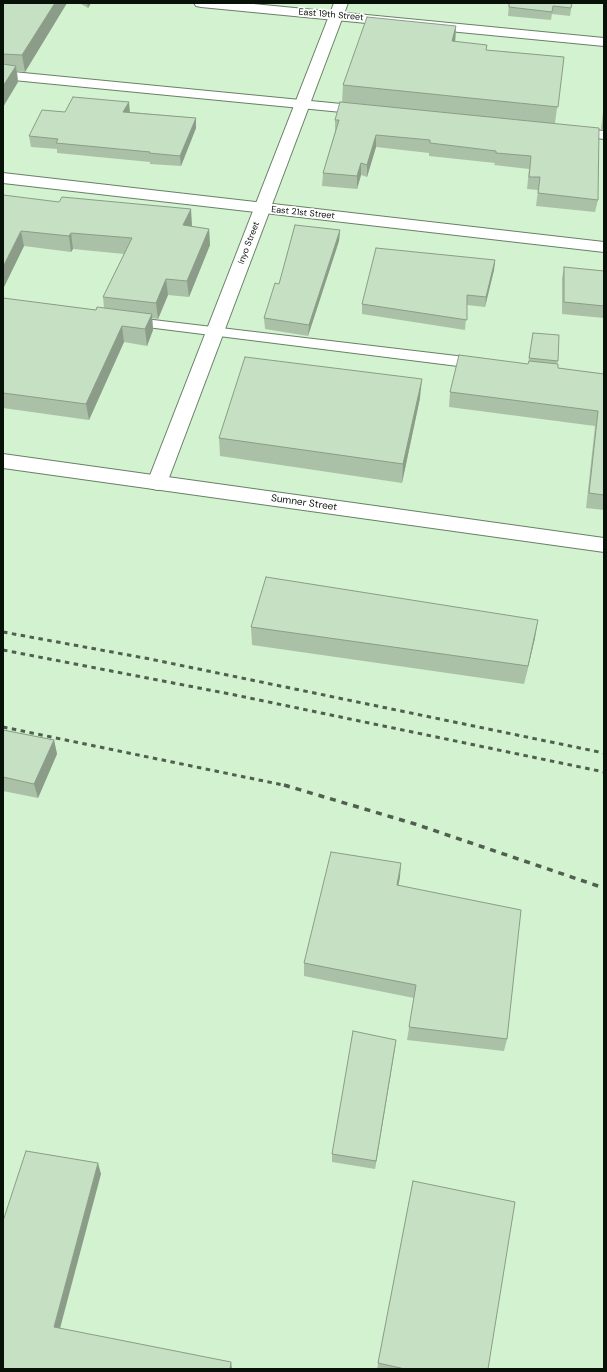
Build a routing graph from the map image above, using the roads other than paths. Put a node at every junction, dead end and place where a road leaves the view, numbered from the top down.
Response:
1 (201, 3) edge
2 (339, 9) edge
3 (604, 42) edge
4 (3, 75) edge
5 (302, 104) junction
6 (374, 111) edge
7 (564, 131) edge
8 (604, 135) edge
9 (3, 178) edge
10 (263, 208) junction
11 (604, 247) edge
12 (113, 319) edge
13 (215, 332) junction
14 (493, 366) edge
15 (3, 461) edge
16 (157, 483) junction
17 (604, 545) edge

1 - 2 street, East 19th Street
2 - 3 street, East 19th Street
2 - 5 street, Inyo Street
4 - 5 lane
5 - 6 lane
5 - 10 street, Inyo Street
7 - 8 lane
9 - 10 street, East 21st Street
10 - 11 street, East 21st Street
10 - 13 street, Inyo Street
12 - 13 lane
13 - 14 lane
13 - 16 street, Inyo Street
15 - 16 street, Sumner Street
16 - 17 street, Sumner Street

